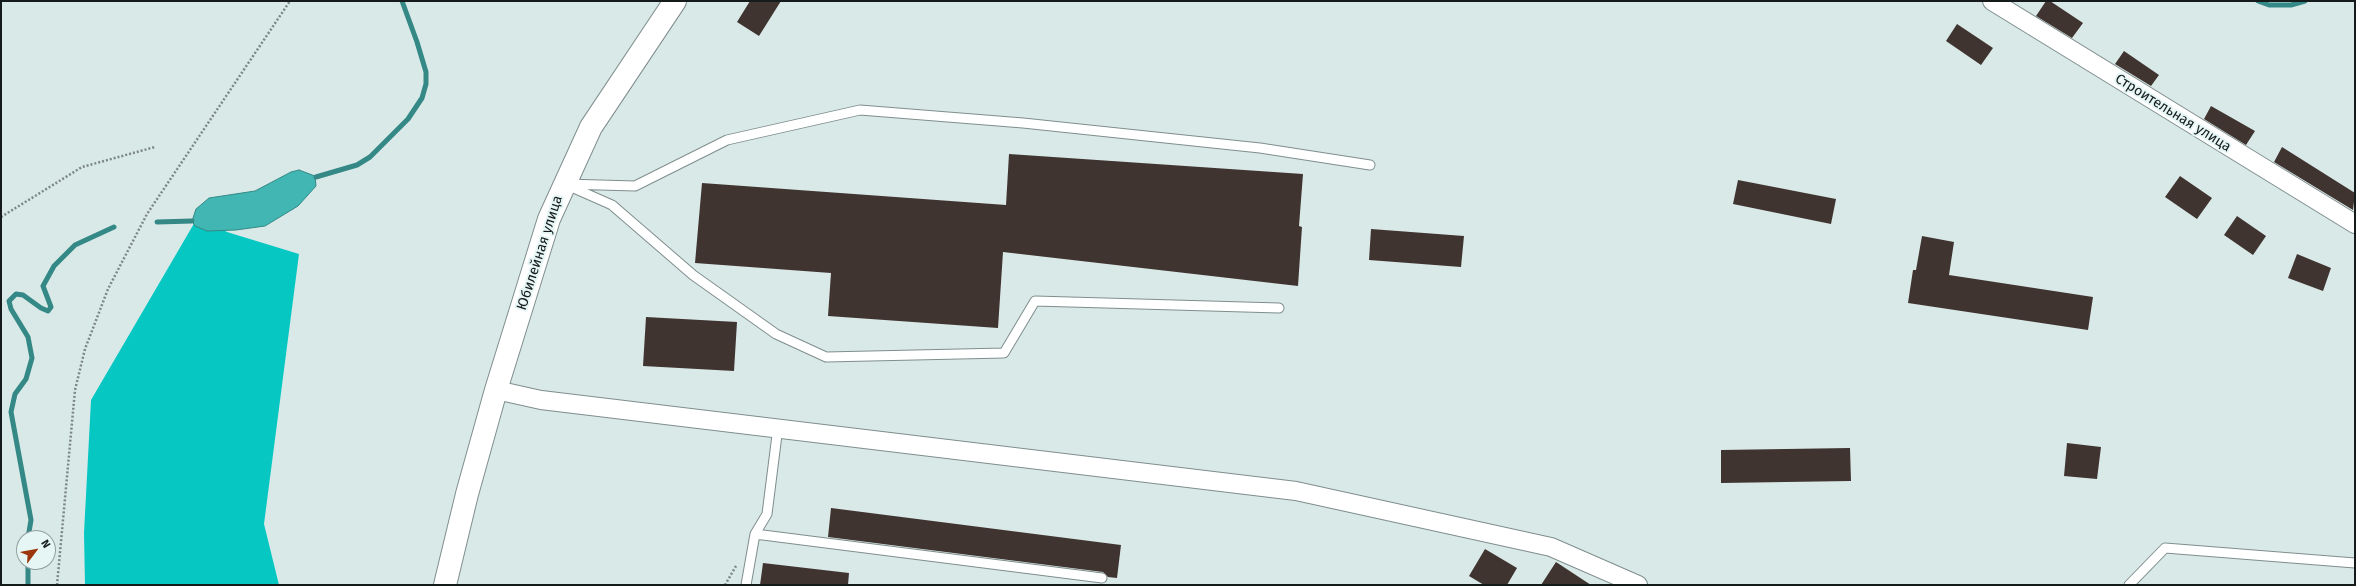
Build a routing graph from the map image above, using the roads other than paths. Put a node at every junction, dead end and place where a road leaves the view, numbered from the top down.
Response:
1 (674, 1) edge
2 (1992, 1) edge
3 (1370, 165) dead end
4 (564, 184) junction
5 (2355, 224) edge
6 (1280, 308) dead end
7 (496, 390) junction
8 (778, 427) junction
9 (755, 534) junction
10 (2355, 563) edge
11 (1102, 578) dead end
12 (445, 585) edge
13 (746, 585) edge
14 (1638, 585) edge
15 (2128, 585) edge

1 - 4 main road, Юбилейная улица
2 - 5 street, Строительная улица
3 - 4 lane
4 - 6 lane
4 - 7 main road, Юбилейная улица
7 - 8 street
7 - 12 main road, Юбилейная улица
8 - 9 lane
8 - 14 street
9 - 11 lane
9 - 13 lane
10 - 15 lane

